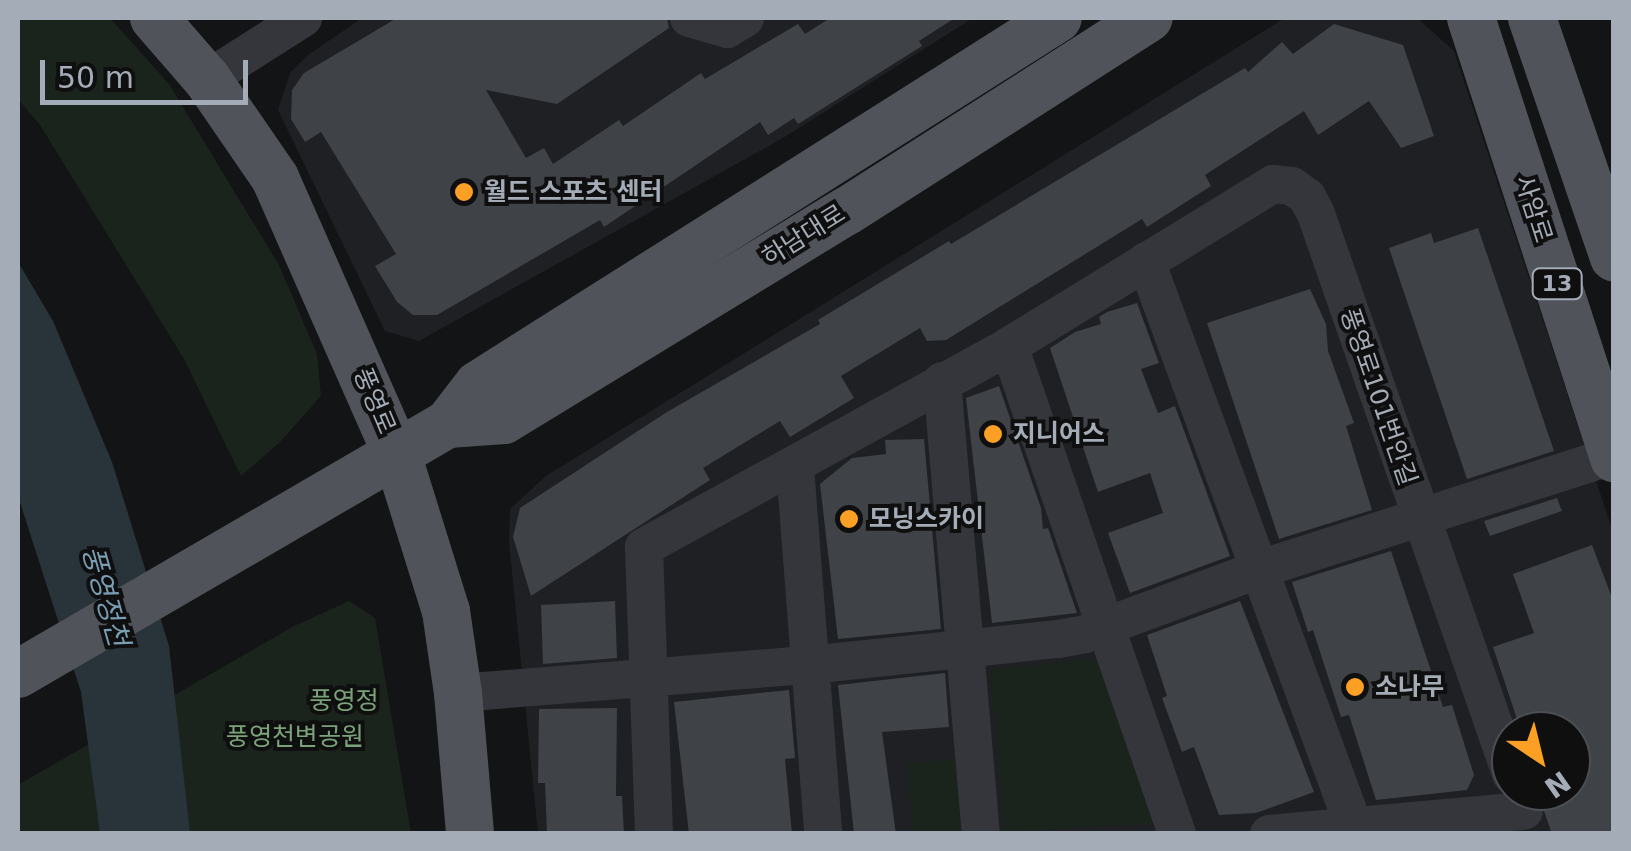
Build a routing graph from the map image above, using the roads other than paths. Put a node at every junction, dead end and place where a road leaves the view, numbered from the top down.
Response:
1 (154, 18) edge
2 (303, 18) edge
3 (688, 18) edge
4 (745, 18) edge
5 (1058, 18) edge
6 (1182, 18) edge
7 (1436, 18) edge
8 (1471, 18) edge
9 (1532, 18) edge
10 (1134, 27) edge
11 (207, 79) junction
12 (1501, 109) junction
13 (1614, 256) edge
14 (1146, 261) junction
15 (1008, 346) junction
16 (942, 381) junction
17 (448, 424) junction
18 (397, 454) junction
19 (1613, 457) edge
20 (795, 467) junction
21 (1419, 518) junction
22 (1260, 569) junction
23 (1105, 625) junction
24 (966, 651) junction
25 (809, 666) junction
26 (18, 674) edge
27 (647, 680) junction
28 (458, 693) junction
29 (1491, 718) edge
30 (1524, 812) edge
31 (1354, 826) junction
32 (470, 834) edge
33 (654, 834) edge
34 (823, 834) edge
35 (981, 834) edge
36 (1178, 834) edge
37 (1269, 834) edge

1 - 11 main road, 풍영로
2 - 11 street
3 - 4 street
5 - 17 main road, 하남대로
6 - 10 main road, 하남대로
7 - 12 main road
8 - 12 main road, 사암로 / 13
9 - 13 main road, 13
10 - 17 main road, 하남대로
11 - 18 main road, 풍영로
12 - 19 main road, 사암로 / 13
14 - 15 street, 풍영로101번안길
14 - 21 street, 풍영로101번안길
14 - 22 street
15 - 16 street, 풍영로101번안길
15 - 23 street
16 - 20 street, 풍영로101번안길
16 - 24 street
17 - 18 main road, 하남대로
18 - 26 main road, 하남대로
18 - 28 main road, 풍영로
19 - 21 street
20 - 25 street
20 - 27 street, 풍영로101번안길
21 - 22 street
21 - 29 street, 풍영로101번안길
22 - 23 street
22 - 31 street
23 - 24 street
23 - 36 street
24 - 25 street
24 - 35 street
25 - 27 street
25 - 34 street
27 - 28 street
27 - 33 street, 풍영로101번안길
28 - 32 main road, 풍영로
30 - 31 street
31 - 37 street

